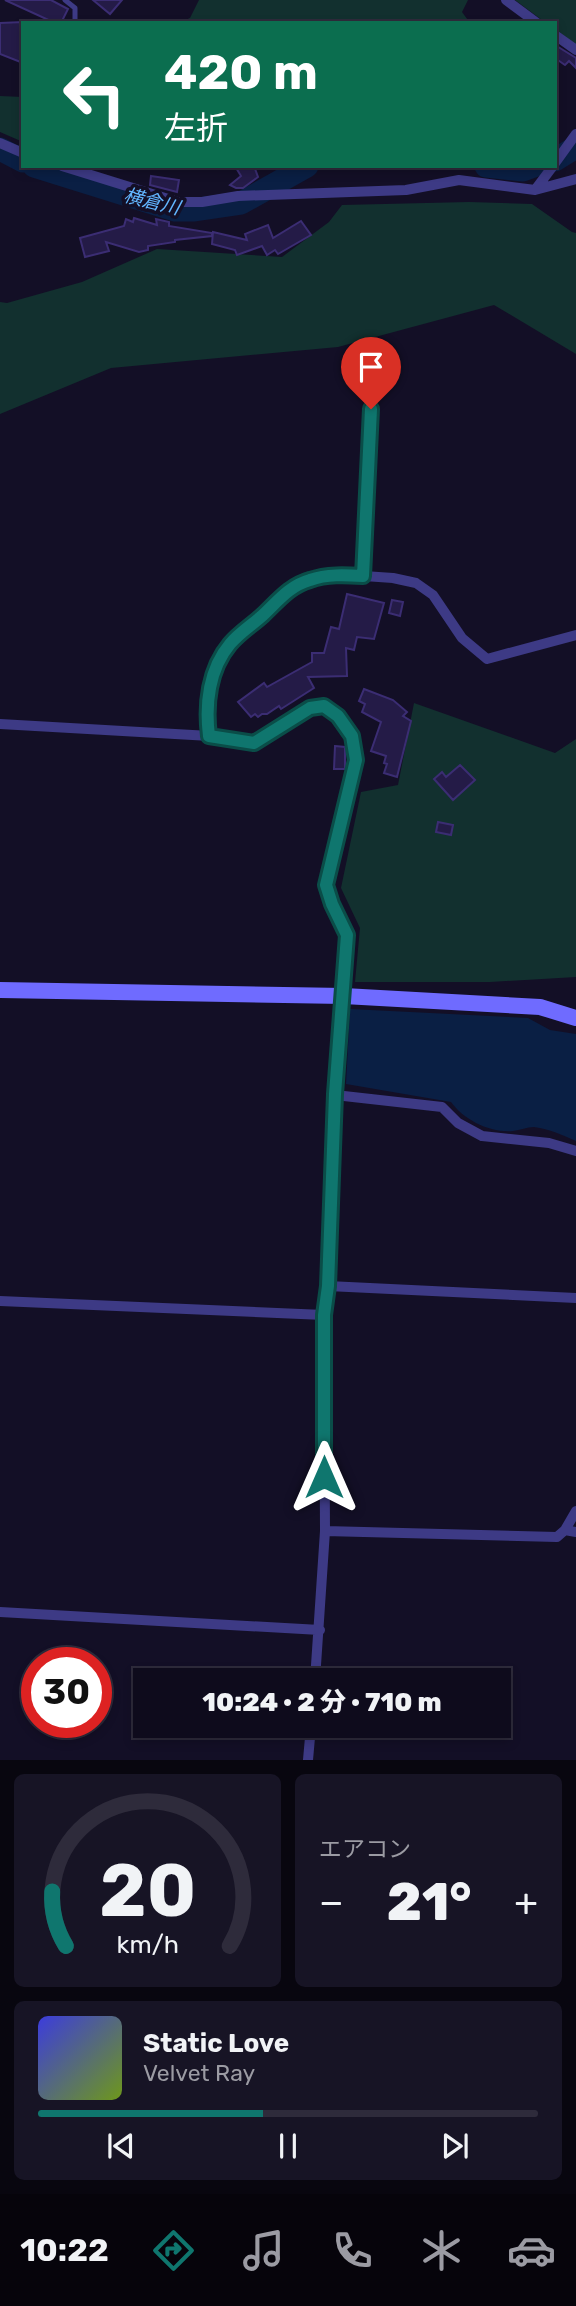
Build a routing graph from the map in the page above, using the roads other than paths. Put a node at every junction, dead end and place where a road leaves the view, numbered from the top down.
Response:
1 (65, 0) edge
2 (506, 0) edge
3 (75, 21) edge
4 (534, 21) edge
5 (557, 36) edge
6 (576, 50) edge
7 (576, 134) edge
8 (0, 143) edge
9 (21, 152) edge
10 (557, 161) edge
11 (68, 168) edge
12 (552, 168) edge
13 (576, 179) edge
14 (535, 190) junction
15 (372, 382) dead end
16 (363, 576) junction
17 (576, 635) edge
18 (0, 724) edge
19 (209, 736) junction
20 (0, 990) edge
21 (344, 996) junction
22 (576, 1018) edge
23 (335, 1094) junction
24 (576, 1151) edge
25 (328, 1286) junction
26 (576, 1298) edge
27 (0, 1301) edge
28 (324, 1315) junction
29 (576, 1511) edge
30 (325, 1531) junction
31 (571, 1531) edge
32 (0, 1612) edge
33 (320, 1630) junction
34 (316, 1668) edge
35 (310, 1738) edge
36 (308, 1760) edge

1 - 3 lane
2 - 4 street
5 - 6 street
7 - 10 street
8 - 9 street
11 - 14 street
12 - 14 street
13 - 14 street
15 - 16 street
16 - 17 street
16 - 19 street
18 - 19 street
19 - 21 street
20 - 21 street
21 - 22 street
21 - 23 street
23 - 24 street
23 - 25 street
25 - 26 street
25 - 28 street
27 - 28 street
28 - 30 street
29 - 31 street
30 - 31 street
30 - 33 street
32 - 33 street
33 - 34 street
35 - 36 street

